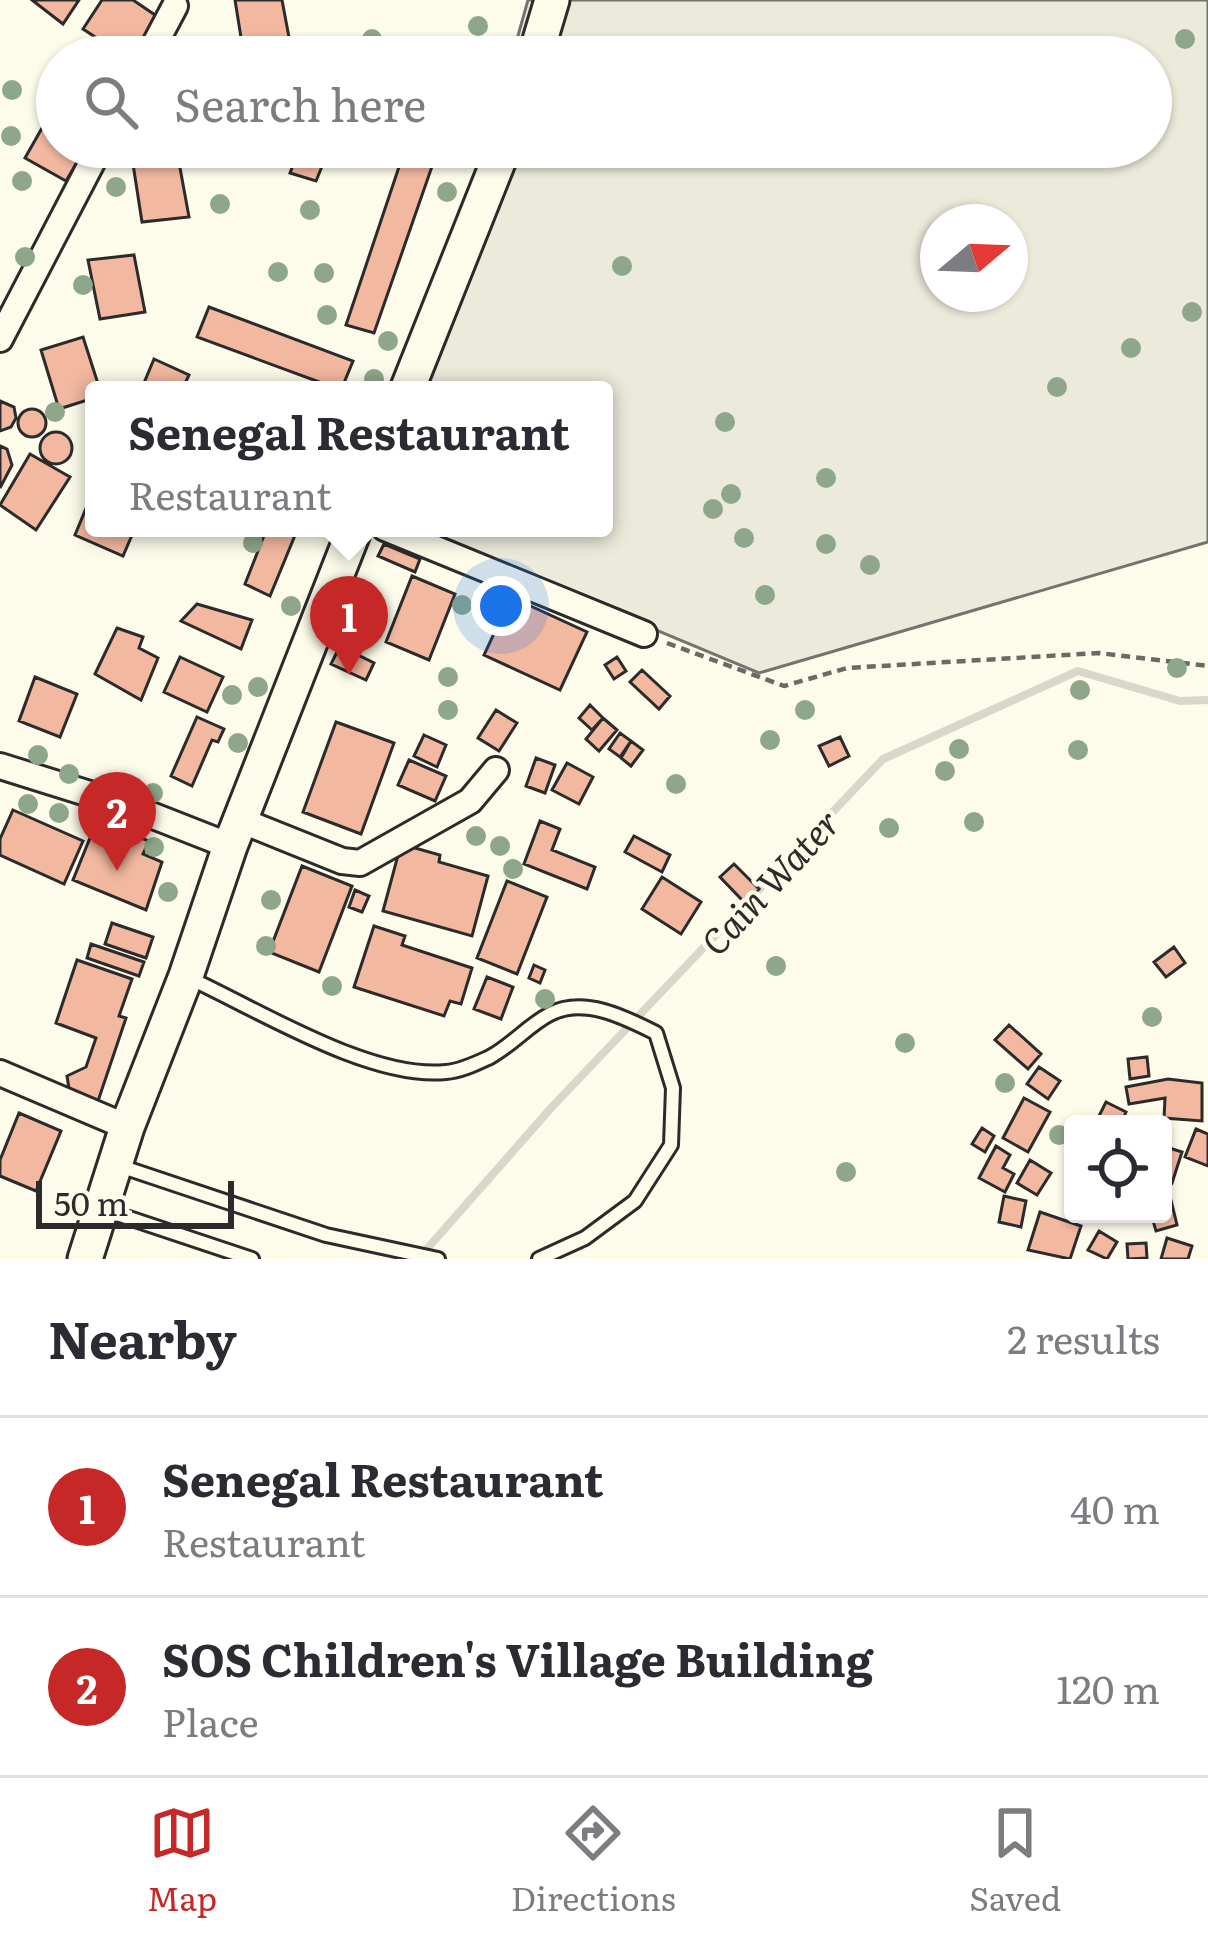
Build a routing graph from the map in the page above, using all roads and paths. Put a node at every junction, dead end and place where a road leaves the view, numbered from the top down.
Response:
1 (552, 0) edge
2 (175, 5) dead end
3 (159, 36) edge
4 (541, 36) edge
5 (89, 168) edge
6 (496, 168) edge
7 (0, 339) edge
8 (411, 381) edge
9 (351, 537) edge
10 (407, 537) edge
11 (644, 634) joint
12 (1208, 666) edge
13 (0, 766) edge
14 (496, 770) dead end
15 (235, 833) junction
16 (186, 976) junction
17 (0, 1073) edge
18 (127, 1127) junction
19 (116, 1164) junction
20 (103, 1209) junction
21 (85, 1259) edge
22 (252, 1259) edge
23 (438, 1259) edge
24 (539, 1259) edge

1 - 4 main road
2 - 3 street
5 - 7 street
6 - 8 main road
9 - 15 main road
10 - 11 street
11 - 12 path
13 - 15 street
14 - 15 street
15 - 16 main road
16 - 18 main road
16 - 24 lane
17 - 18 street
18 - 19 main road
19 - 20 main road
19 - 23 lane
20 - 21 main road
20 - 22 lane

